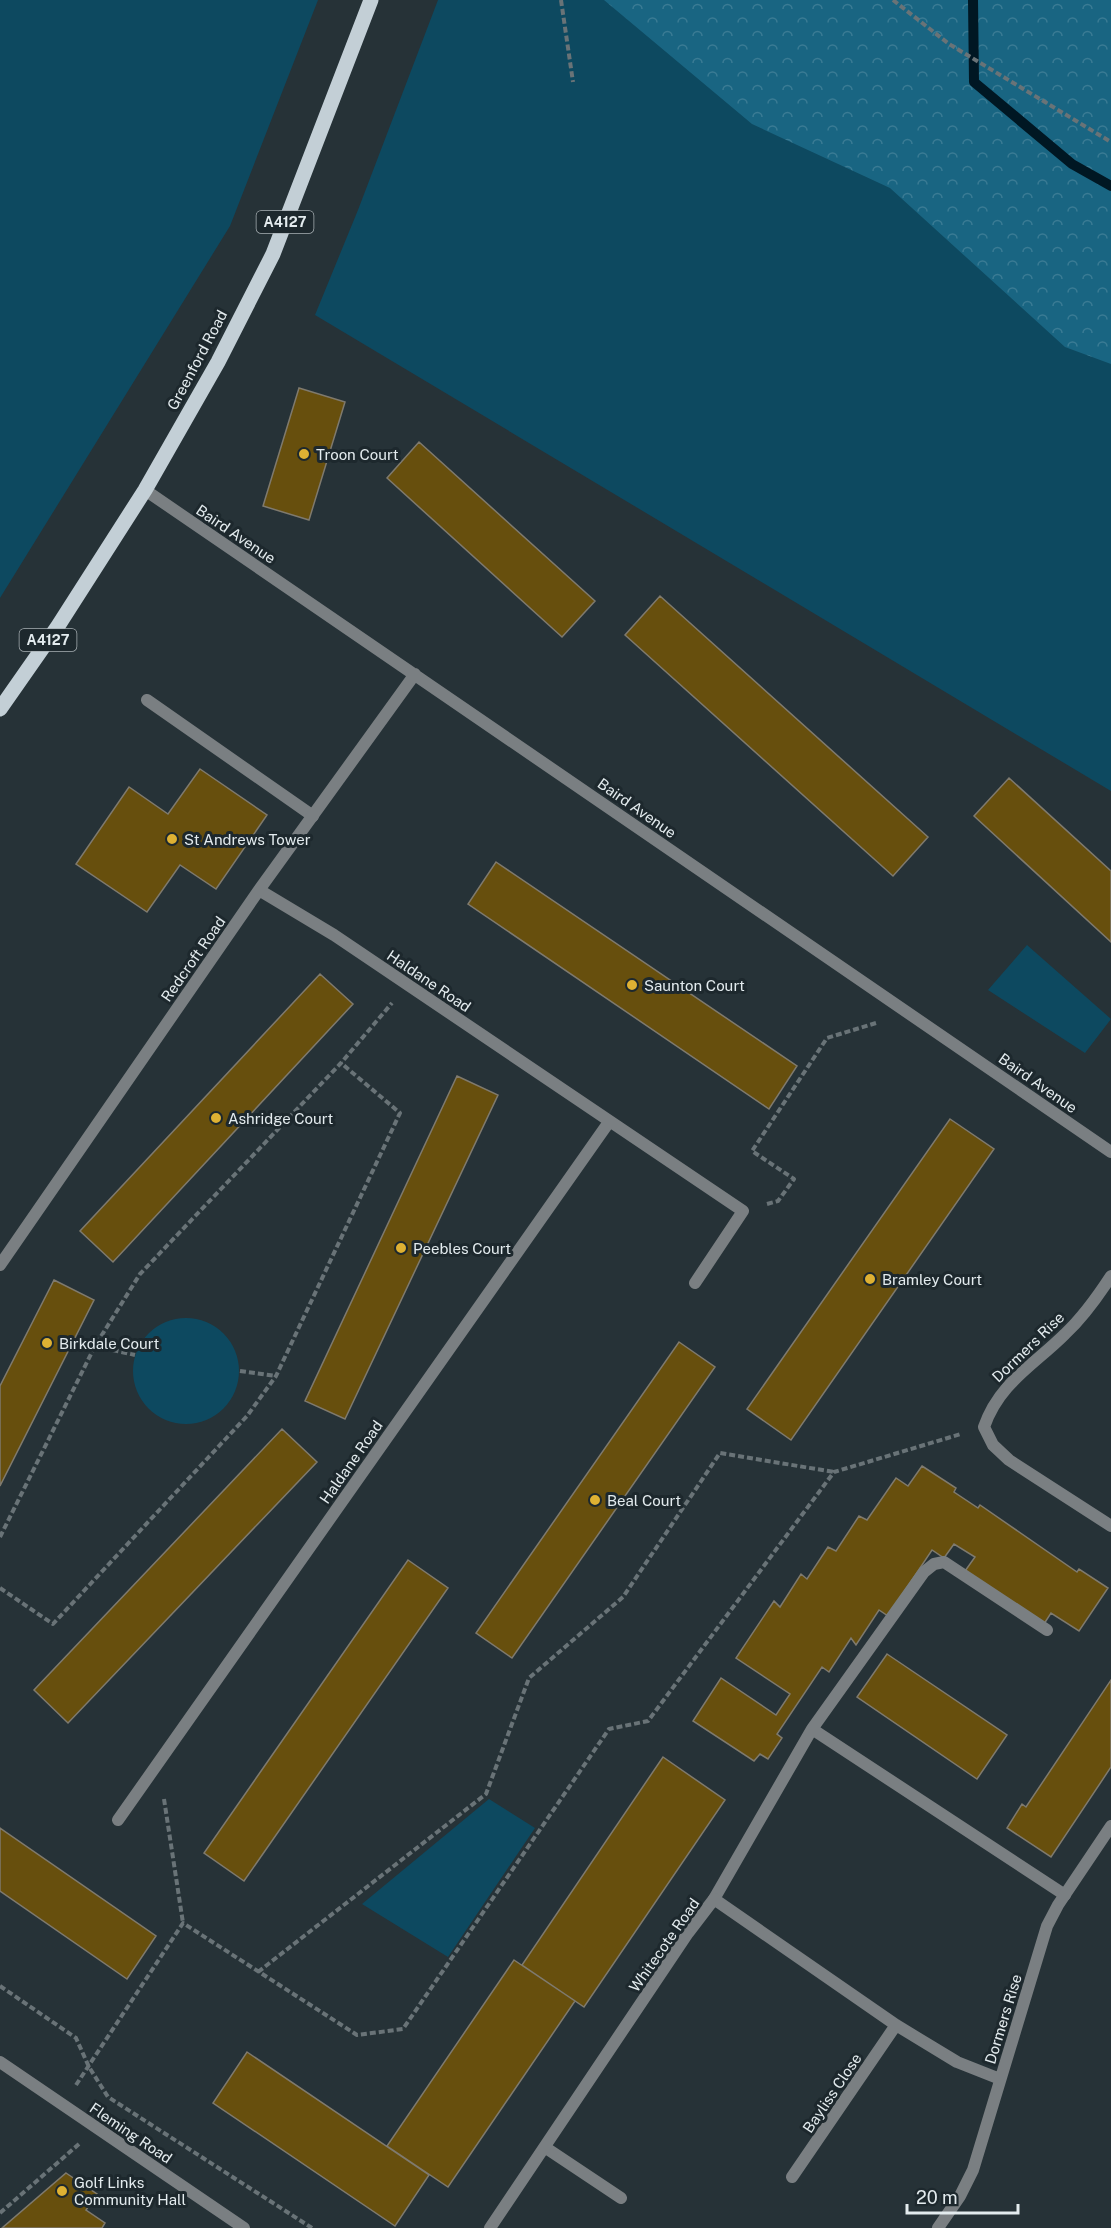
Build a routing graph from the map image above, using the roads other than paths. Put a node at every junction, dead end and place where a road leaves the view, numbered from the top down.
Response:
1 (371, 0) edge
2 (145, 490) junction
3 (415, 674) junction
4 (147, 700) dead end
5 (0, 709) edge
6 (313, 816) junction
7 (259, 890) junction
8 (609, 1122) junction
9 (1111, 1152) edge
10 (0, 1265) edge
11 (1111, 1276) edge
12 (695, 1283) dead end
13 (1111, 1526) edge
14 (1047, 1630) dead end
15 (812, 1729) junction
16 (118, 1820) dead end
17 (1111, 1826) edge
18 (1065, 1895) junction
19 (714, 1899) junction
20 (896, 2025) junction
21 (0, 2062) edge
22 (1000, 2079) junction
23 (546, 2148) junction
24 (792, 2177) dead end
25 (621, 2198) dead end
26 (244, 2228) edge
27 (490, 2228) edge
28 (938, 2228) edge

1 - 2 main road, Greenford Road / A4127
2 - 3 street, Baird Avenue
2 - 5 main road, Greenford Road / A4127
3 - 6 street, Redcroft Road
3 - 9 street, Baird Avenue
4 - 6 street
6 - 7 street, Redcroft Road
7 - 8 street, Haldane Road
7 - 10 street, Redcroft Road
8 - 12 street, Haldane Road
8 - 16 street, Haldane Road
11 - 13 street, Dormers Rise
14 - 15 street
15 - 18 street
15 - 19 street
17 - 18 street, Dormers Rise
18 - 22 street, Dormers Rise
19 - 20 street, Whitecote Road
19 - 23 street, Whitecote Road
20 - 22 street, Whitecote Road
20 - 24 street, Bayliss Close
21 - 26 street, Fleming Road
22 - 28 street, Dormers Rise
23 - 25 street
23 - 27 street, Whitecote Road

